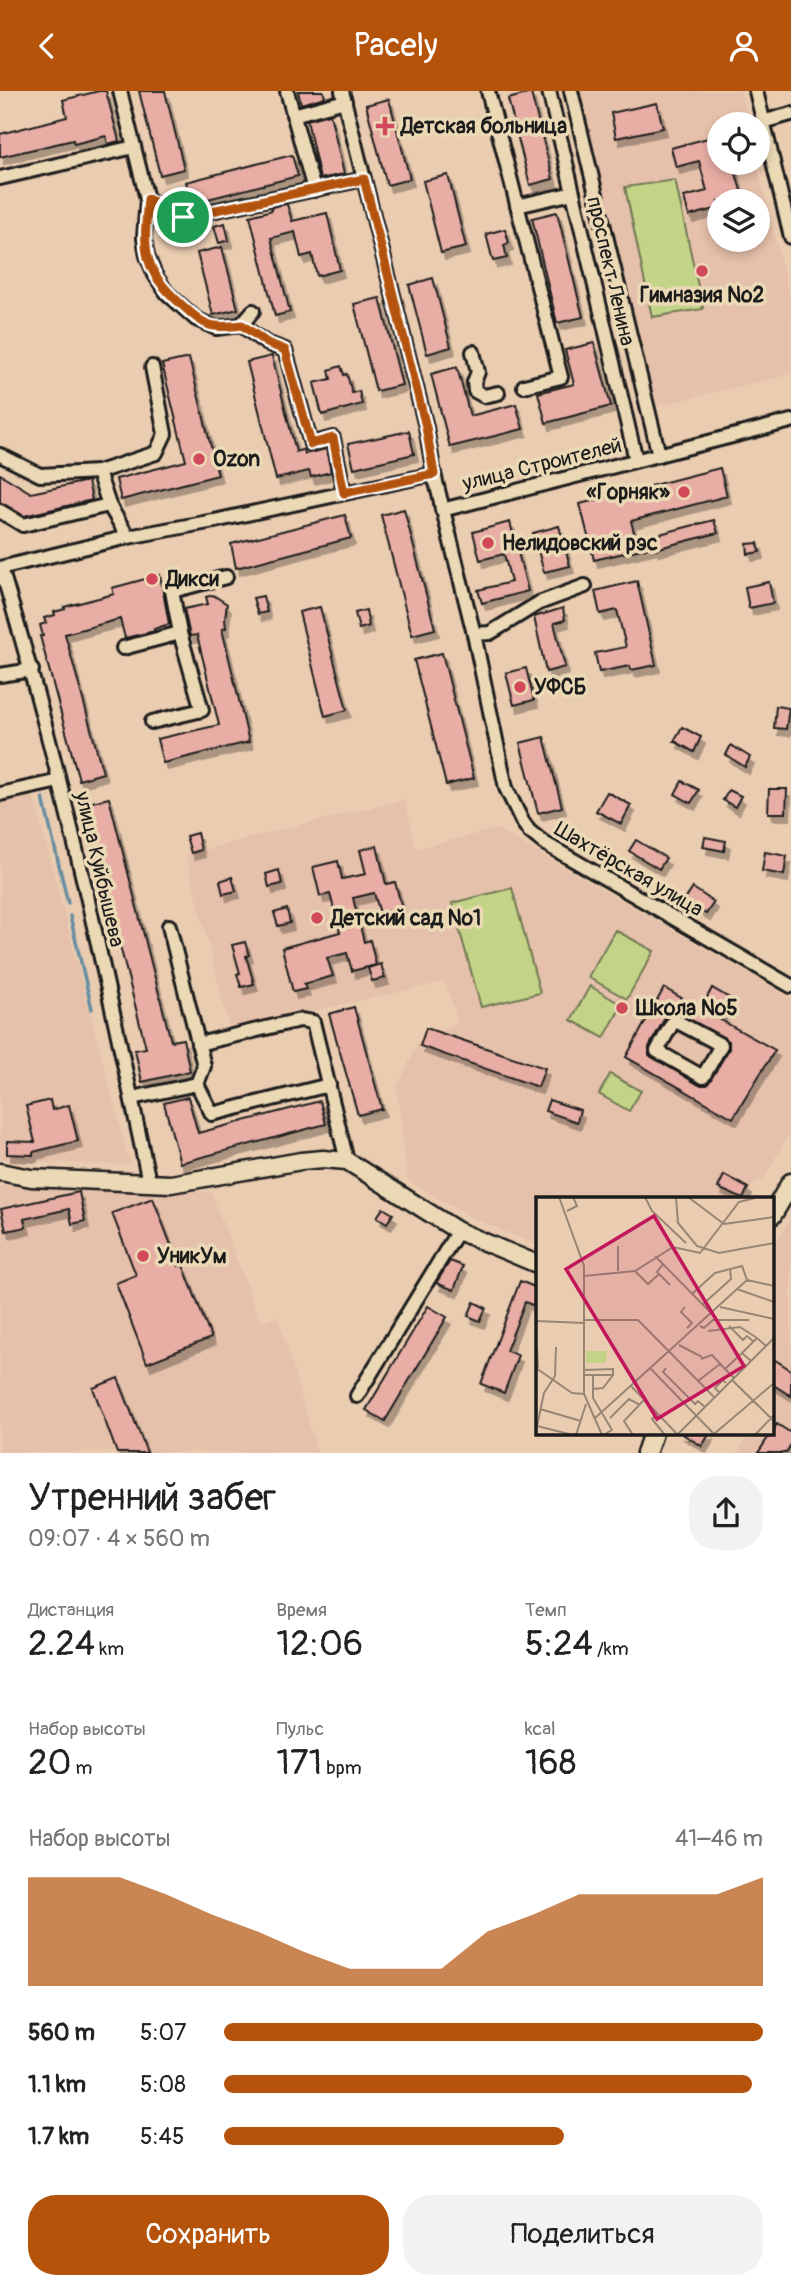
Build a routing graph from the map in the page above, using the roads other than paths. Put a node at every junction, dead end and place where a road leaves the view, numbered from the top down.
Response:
1 (120, 91) edge
2 (287, 91) edge
3 (488, 91) edge
4 (549, 91) edge
5 (571, 91) edge
6 (756, 91) edge
7 (344, 96) edge
8 (760, 112) edge
9 (791, 114) edge
10 (293, 115) junction
11 (770, 120) edge
12 (134, 147) junction
13 (770, 154) edge
14 (0, 178) edge
15 (364, 179) junction
16 (314, 190) junction
17 (573, 193) junction
18 (148, 199) junction
19 (517, 206) junction
20 (791, 237) edge
21 (253, 311) dead end
22 (242, 325) junction
23 (473, 352) dead end
24 (152, 367) dead end
25 (524, 386) dead end
26 (498, 393) dead end
27 (791, 421) edge
28 (0, 455) edge
29 (659, 455) junction
30 (636, 460) junction
31 (98, 472) junction
32 (434, 474) junction
33 (344, 493) junction
34 (109, 505) junction
35 (442, 510) junction
36 (0, 511) edge
37 (128, 537) junction
38 (0, 568) edge
39 (226, 577) dead end
40 (585, 586) dead end
41 (180, 633) junction
42 (474, 634) junction
43 (123, 648) dead end
44 (32, 670) junction
45 (0, 675) edge
46 (152, 722) dead end
47 (60, 781) junction
48 (0, 794) edge
49 (169, 926) dead end
50 (791, 986) edge
51 (198, 1044) junction
52 (704, 1077) joint
53 (197, 1084) junction
54 (329, 1085) junction
55 (132, 1098) junction
56 (347, 1161) junction
57 (0, 1172) edge
58 (149, 1182) junction
59 (791, 1183) edge
60 (774, 1212) edge
61 (458, 1231) junction
62 (536, 1264) edge
63 (357, 1397) dead end
64 (652, 1435) edge
65 (646, 1453) edge

1 - 12 street
2 - 10 street
3 - 19 street
4 - 17 street, проспект Ленина
5 - 29 street, проспект Ленина
6 - 8 street
7 - 10 street
7 - 15 street
9 - 11 street
10 - 16 street
12 - 14 street
12 - 18 street
13 - 20 street
15 - 16 street
15 - 32 street
16 - 18 street
17 - 19 street
17 - 30 street, проспект Ленина
18 - 22 street
19 - 25 street
21 - 22 street
22 - 33 street
23 - 26 street
24 - 31 street
27 - 29 street, улица Строителей
28 - 31 street
29 - 30 street, улица Строителей
30 - 35 street, улица Строителей
31 - 34 street
32 - 33 street, улица Строителей
32 - 35 street, улица Строителей
33 - 37 street, улица Строителей
34 - 36 street
34 - 37 street
35 - 42 street, Шахтёрская улица
37 - 38 street, улица Строителей
38 - 44 street, улица Куйбышева
39 - 41 street
40 - 42 street
41 - 43 street
41 - 46 street
42 - 50 street, Шахтёрская улица
44 - 45 street
44 - 47 street, улица Куйбышева
47 - 48 street
47 - 55 street, улица Куйбышева
49 - 51 street
51 - 53 street
51 - 54 street
52 - 52 street
53 - 54 street
53 - 55 street
54 - 56 street
55 - 58 street, улица Куйбышева
56 - 58 street
56 - 61 street
57 - 58 street
59 - 60 main road
61 - 62 street
61 - 63 street
64 - 65 main road

